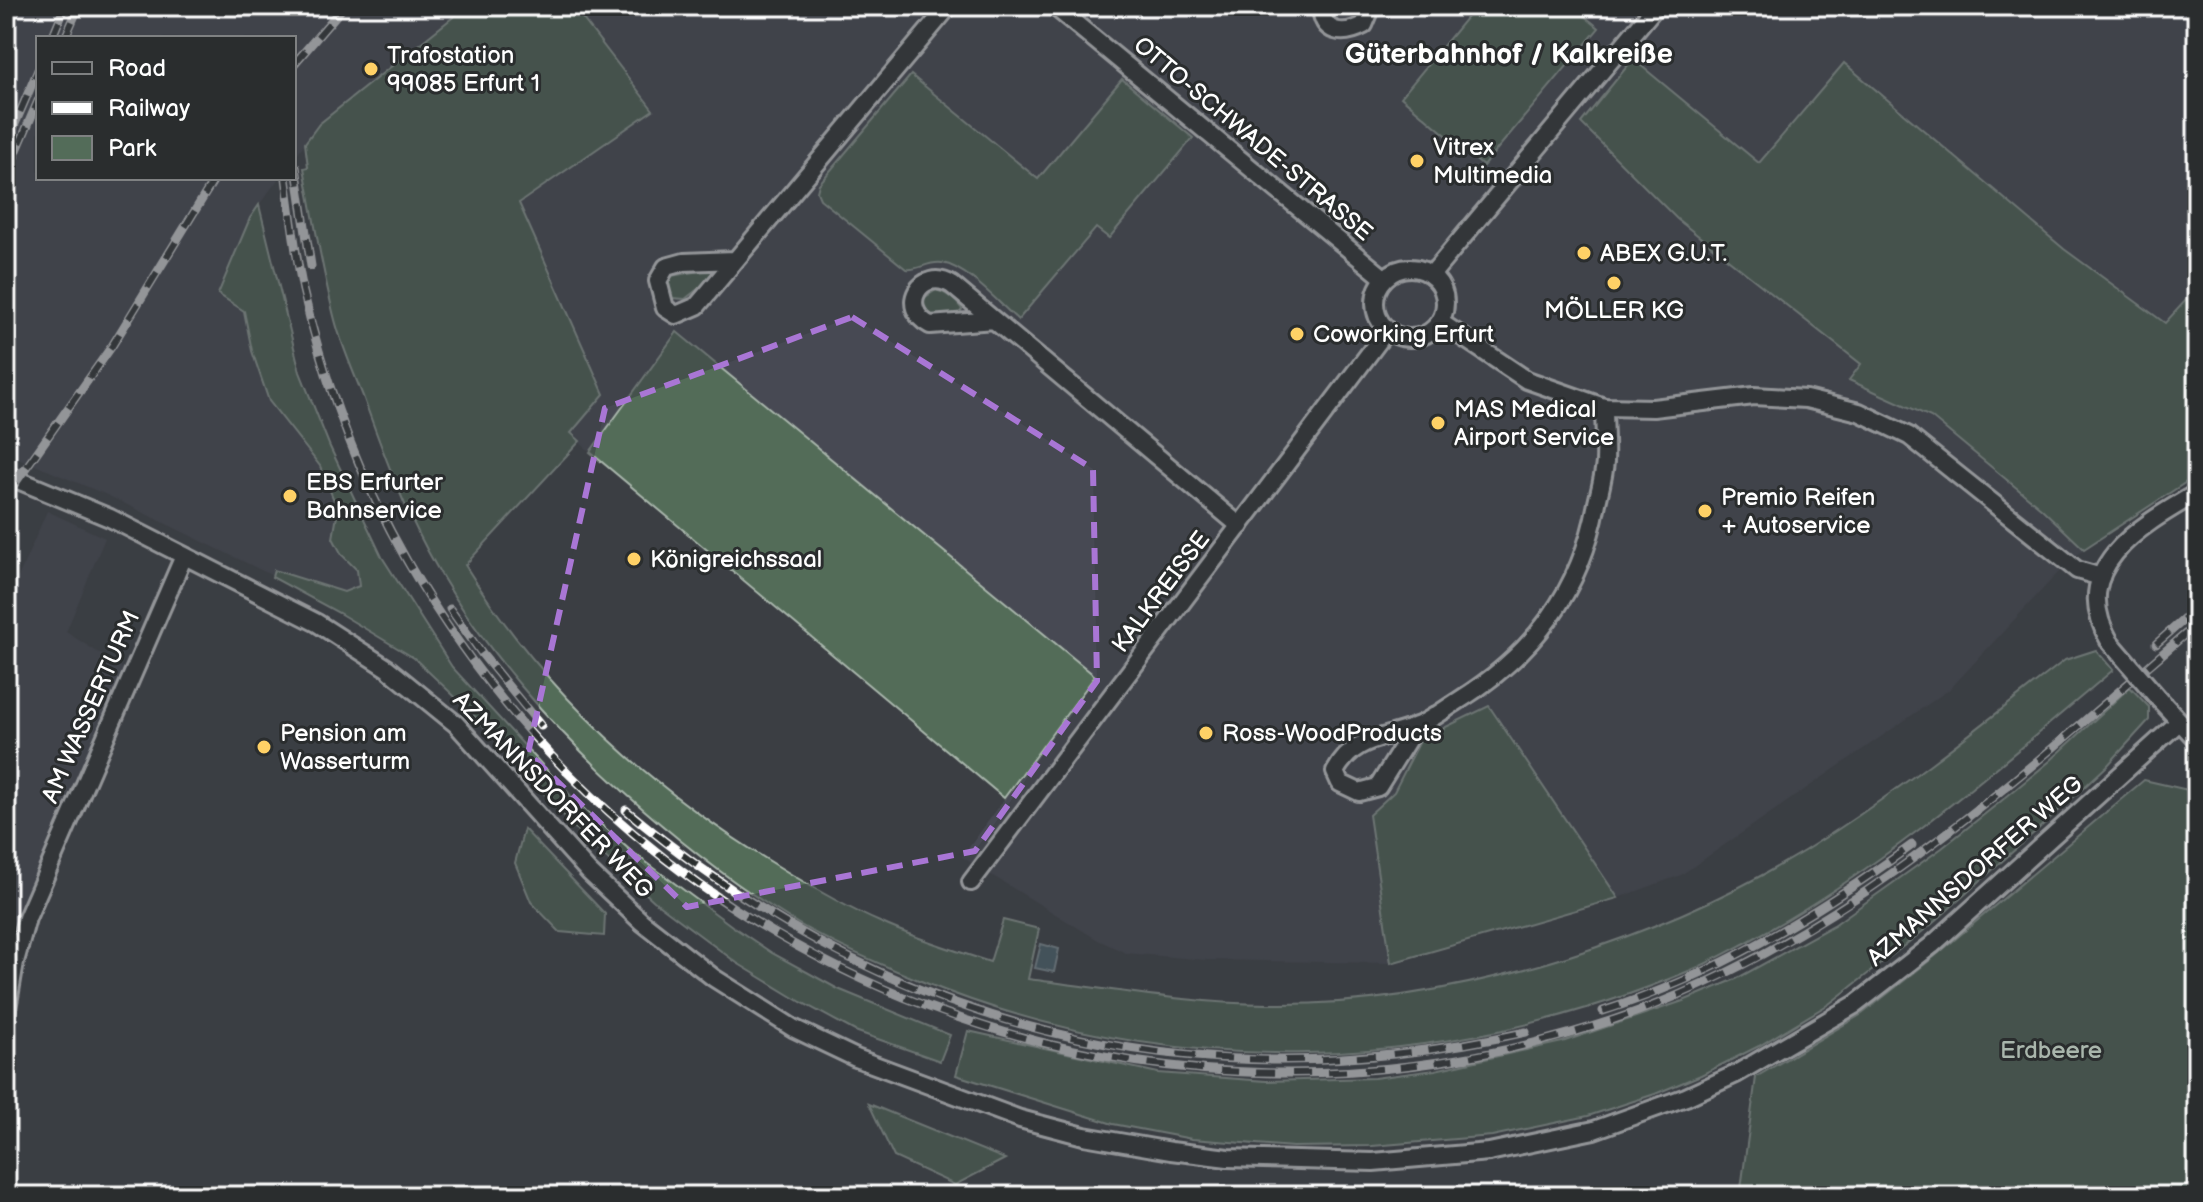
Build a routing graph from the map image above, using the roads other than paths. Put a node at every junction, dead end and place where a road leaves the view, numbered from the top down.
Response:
1 (949, 6) edge
2 (1054, 6) edge
3 (1321, 6) edge
4 (1372, 6) edge
5 (1656, 6) edge
6 (735, 260) junction
7 (1432, 274) junction
8 (1384, 278) junction
9 (994, 320) dead end
10 (1440, 322) junction
11 (1387, 330) junction
12 (1604, 407) junction
13 (6, 475) edge
14 (2197, 493) edge
15 (1240, 526) junction
16 (184, 556) junction
17 (2101, 577) junction
18 (2179, 722) junction
19 (1416, 726) junction
20 (2197, 740) edge
21 (971, 882) dead end
22 (6, 1015) edge

1 - 6 street
2 - 8 street, OTTO-SCHWADE-STRASSE
3 - 4 street
5 - 7 street
6 - 6 street
7 - 8 street
7 - 10 street
8 - 11 street
9 - 15 street
10 - 11 street
10 - 12 street
11 - 15 street, KALKREISSE
12 - 17 street
12 - 19 street
13 - 16 street, AZMANNSDORFER WEG
14 - 17 street
15 - 21 street, KALKREISSE
16 - 18 street, AZMANNSDORFER WEG
16 - 22 street, AM WASSERTURM
17 - 18 street, bridge
18 - 20 street
19 - 19 street

